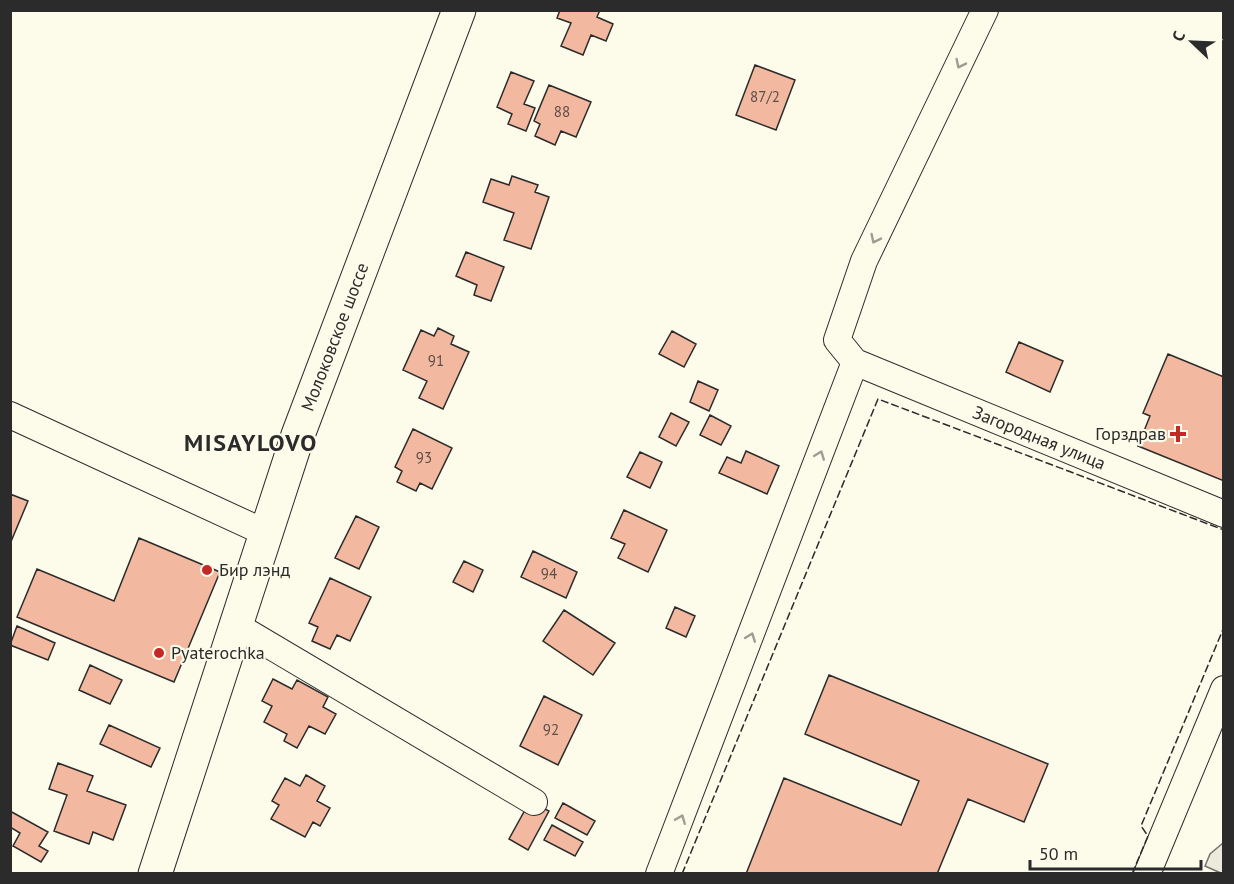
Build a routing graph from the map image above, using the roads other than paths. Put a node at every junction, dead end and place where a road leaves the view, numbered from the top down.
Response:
1 (459, 10) edge
2 (985, 10) edge
3 (855, 362) junction
4 (10, 415) edge
5 (1224, 514) edge
6 (266, 533) junction
7 (237, 626) junction
8 (1224, 690) edge
9 (534, 802) dead end
10 (155, 873) edge
11 (659, 873) edge
12 (1148, 873) edge

1 - 6 main road, Молоковское шоссе
2 -> 3 street
3 - 5 street, Загородная улица
11 -> 3 street
4 - 6 street
6 - 7 main road, Молоковское шоссе
7 - 9 street
7 - 10 main road, Молоковское шоссе
8 - 12 street

